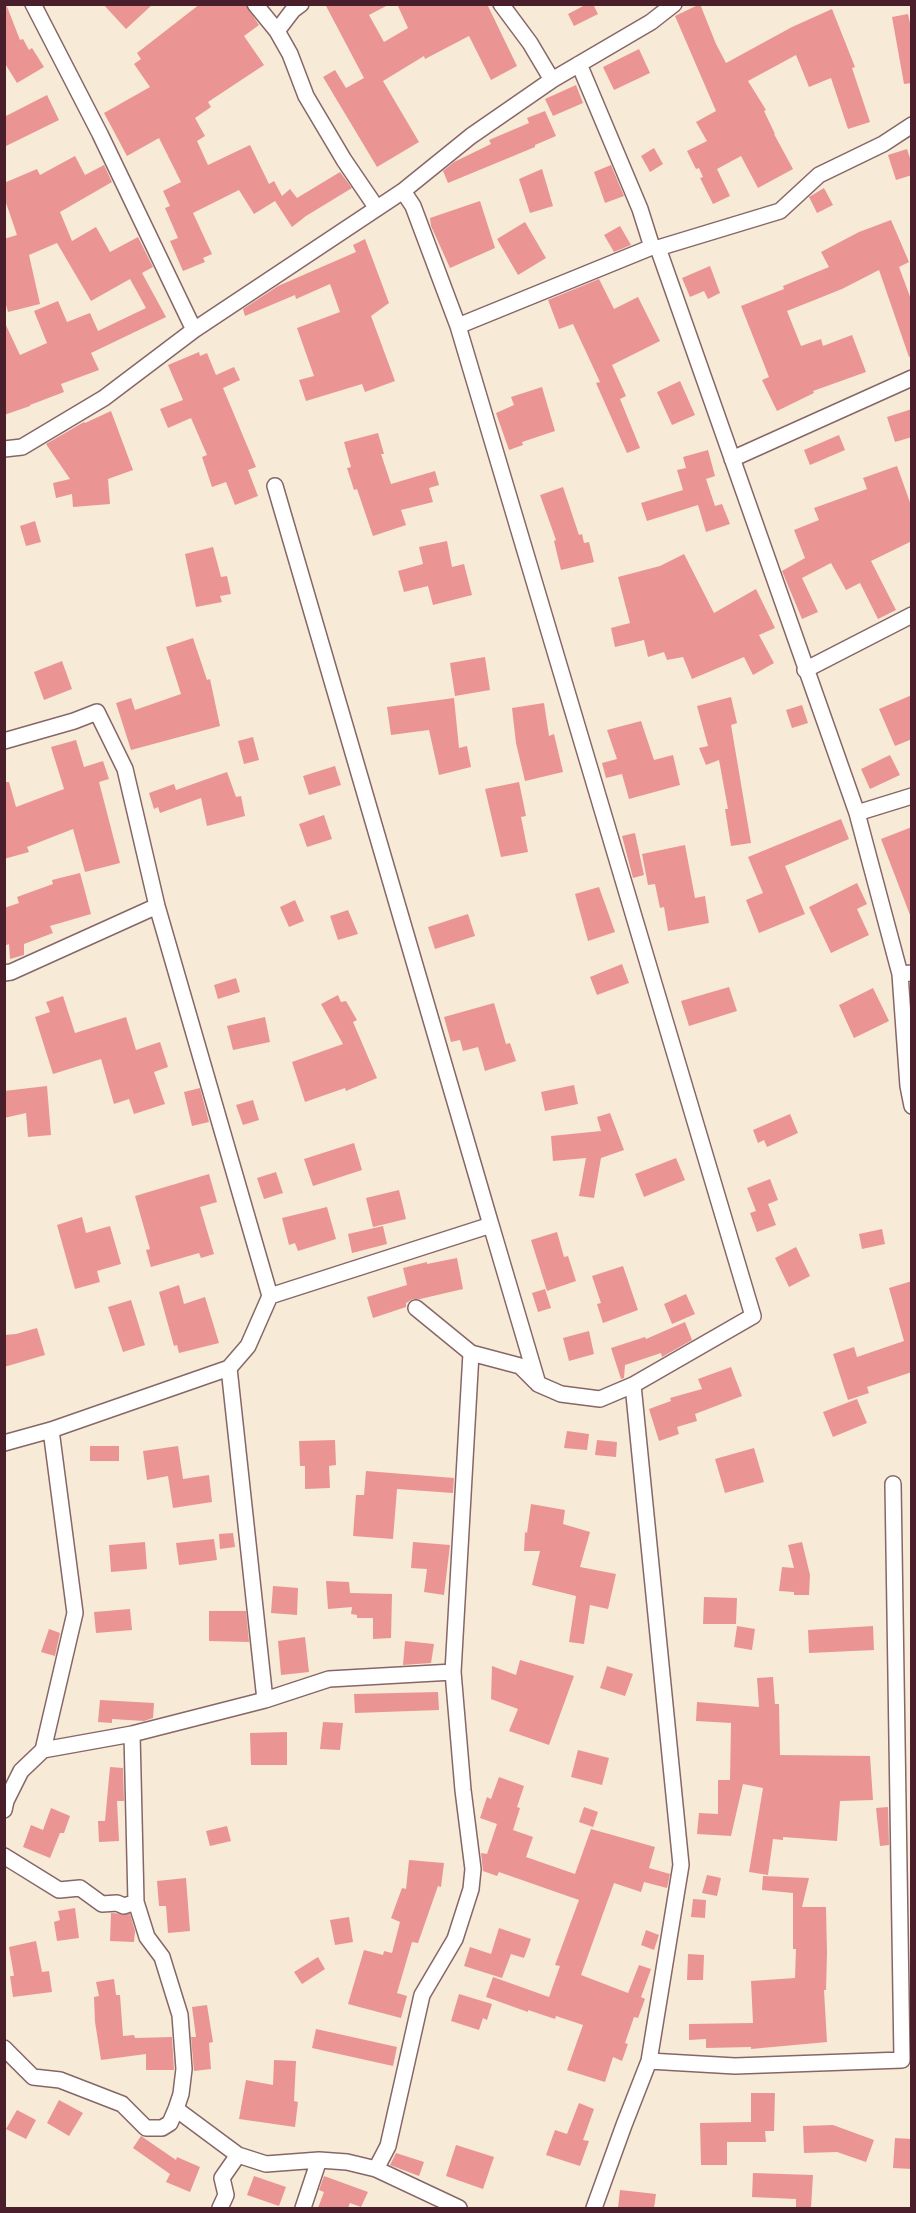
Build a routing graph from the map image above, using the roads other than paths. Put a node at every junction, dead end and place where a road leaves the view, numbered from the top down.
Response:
1 (33, 4) edge
2 (255, 4) edge
3 (301, 4) edge
4 (501, 4) edge
5 (674, 4) edge
6 (277, 31) junction
7 (579, 64) junction
8 (552, 80) junction
9 (912, 126) edge
10 (403, 191) junction
11 (376, 207) junction
12 (655, 247) junction
13 (458, 326) junction
14 (194, 330) junction
15 (912, 378) edge
16 (4, 449) edge
17 (732, 459) junction
18 (275, 486) dead end
19 (912, 615) edge
20 (805, 670) junction
21 (4, 741) edge
22 (912, 796) edge
23 (857, 813) junction
24 (157, 906) junction
25 (4, 973) edge
26 (906, 973) edge
27 (912, 1106) edge
28 (491, 1225) junction
29 (270, 1296) junction
30 (417, 1308) dead end
31 (471, 1353) junction
32 (229, 1368) junction
33 (538, 1384) junction
34 (633, 1385) junction
35 (51, 1430) junction
36 (4, 1443) edge
37 (893, 1484) dead end
38 (453, 1672) junction
39 (265, 1700) junction
40 (132, 1734) junction
41 (43, 1750) junction
42 (4, 1810) edge
43 (4, 1856) edge
44 (136, 1902) junction
45 (4, 2048) edge
46 (907, 2060) edge
47 (649, 2061) junction
48 (176, 2109) junction
49 (237, 2155) junction
50 (319, 2160) junction
51 (376, 2169) junction
52 (220, 2208) edge
53 (303, 2208) edge
54 (459, 2208) edge
55 (594, 2208) edge

1 - 14 street
2 - 6 street
3 - 6 street
4 - 8 street
5 - 7 street
6 - 11 street
7 - 8 street
7 - 12 street
8 - 10 street
9 - 12 street
10 - 11 street
10 - 13 street
11 - 14 street
12 - 13 street
12 - 17 street
13 - 34 street
14 - 16 street
15 - 17 street
17 - 20 street
18 - 28 street
19 - 20 street
20 - 23 street
21 - 24 street
22 - 23 street
23 - 26 street
24 - 25 street
24 - 29 street
26 - 27 street
28 - 29 street
28 - 33 street
29 - 32 street
30 - 31 street
31 - 33 street
31 - 38 street
32 - 35 street
32 - 39 street
33 - 34 street
34 - 47 street
35 - 36 street
35 - 41 street
37 - 46 street
38 - 39 street
38 - 51 street
39 - 40 street
40 - 41 street
40 - 44 street
41 - 42 street
43 - 44 street
44 - 48 street
45 - 48 street
46 - 47 street
47 - 55 street
48 - 49 street
49 - 50 street
49 - 52 street
50 - 51 street
50 - 53 street
51 - 54 street

